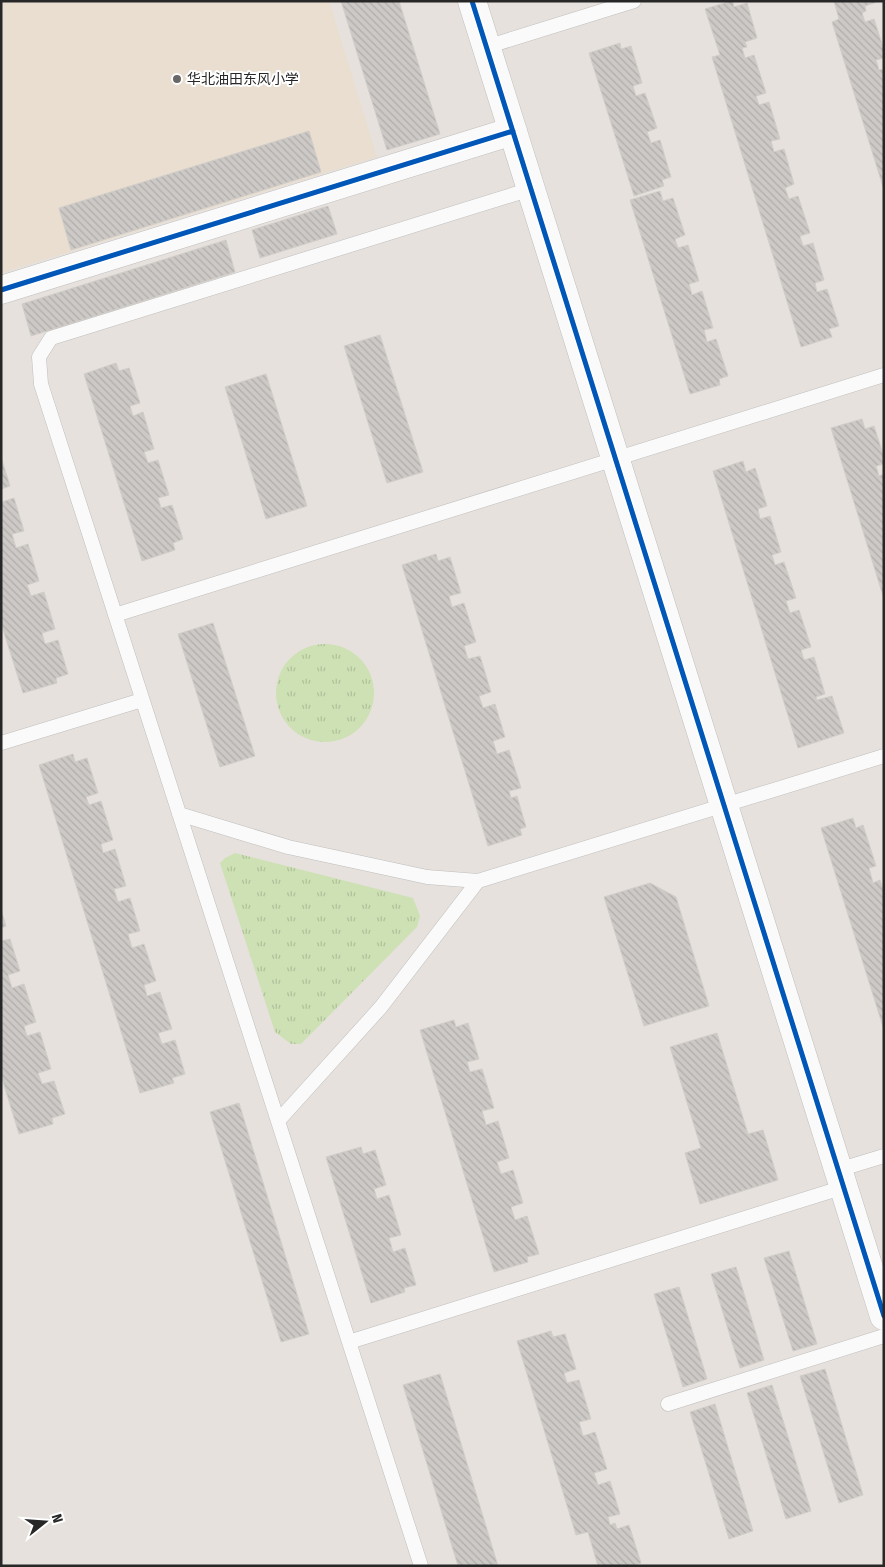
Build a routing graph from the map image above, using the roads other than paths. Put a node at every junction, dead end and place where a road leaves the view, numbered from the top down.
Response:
1 (472, 1) edge
2 (634, 1) edge
3 (486, 47) junction
4 (512, 131) junction
5 (531, 189) junction
6 (1, 290) edge
7 (884, 375) edge
8 (615, 458) junction
9 (115, 615) junction
10 (142, 700) junction
11 (1, 743) edge
12 (884, 756) edge
13 (724, 806) junction
14 (179, 814) junction
15 (478, 881) junction
16 (278, 1121) junction
17 (884, 1156) edge
18 (841, 1178) junction
19 (884, 1316) edge
20 (884, 1336) edge
21 (349, 1342) junction
22 (668, 1404) dead end
23 (421, 1566) edge

1 - 3 street
2 - 3 lane
3 - 4 street
4 - 5 street
4 - 6 street
5 - 8 street
5 - 9 lane
7 - 8 lane
8 - 9 lane
8 - 13 street
9 - 10 lane
10 - 11 lane
10 - 14 lane
12 - 13 lane
13 - 15 lane
13 - 18 street
14 - 15 lane
14 - 16 lane
15 - 16 lane
16 - 21 lane
17 - 18 lane
18 - 19 street
18 - 21 lane
20 - 22 lane
21 - 23 lane

